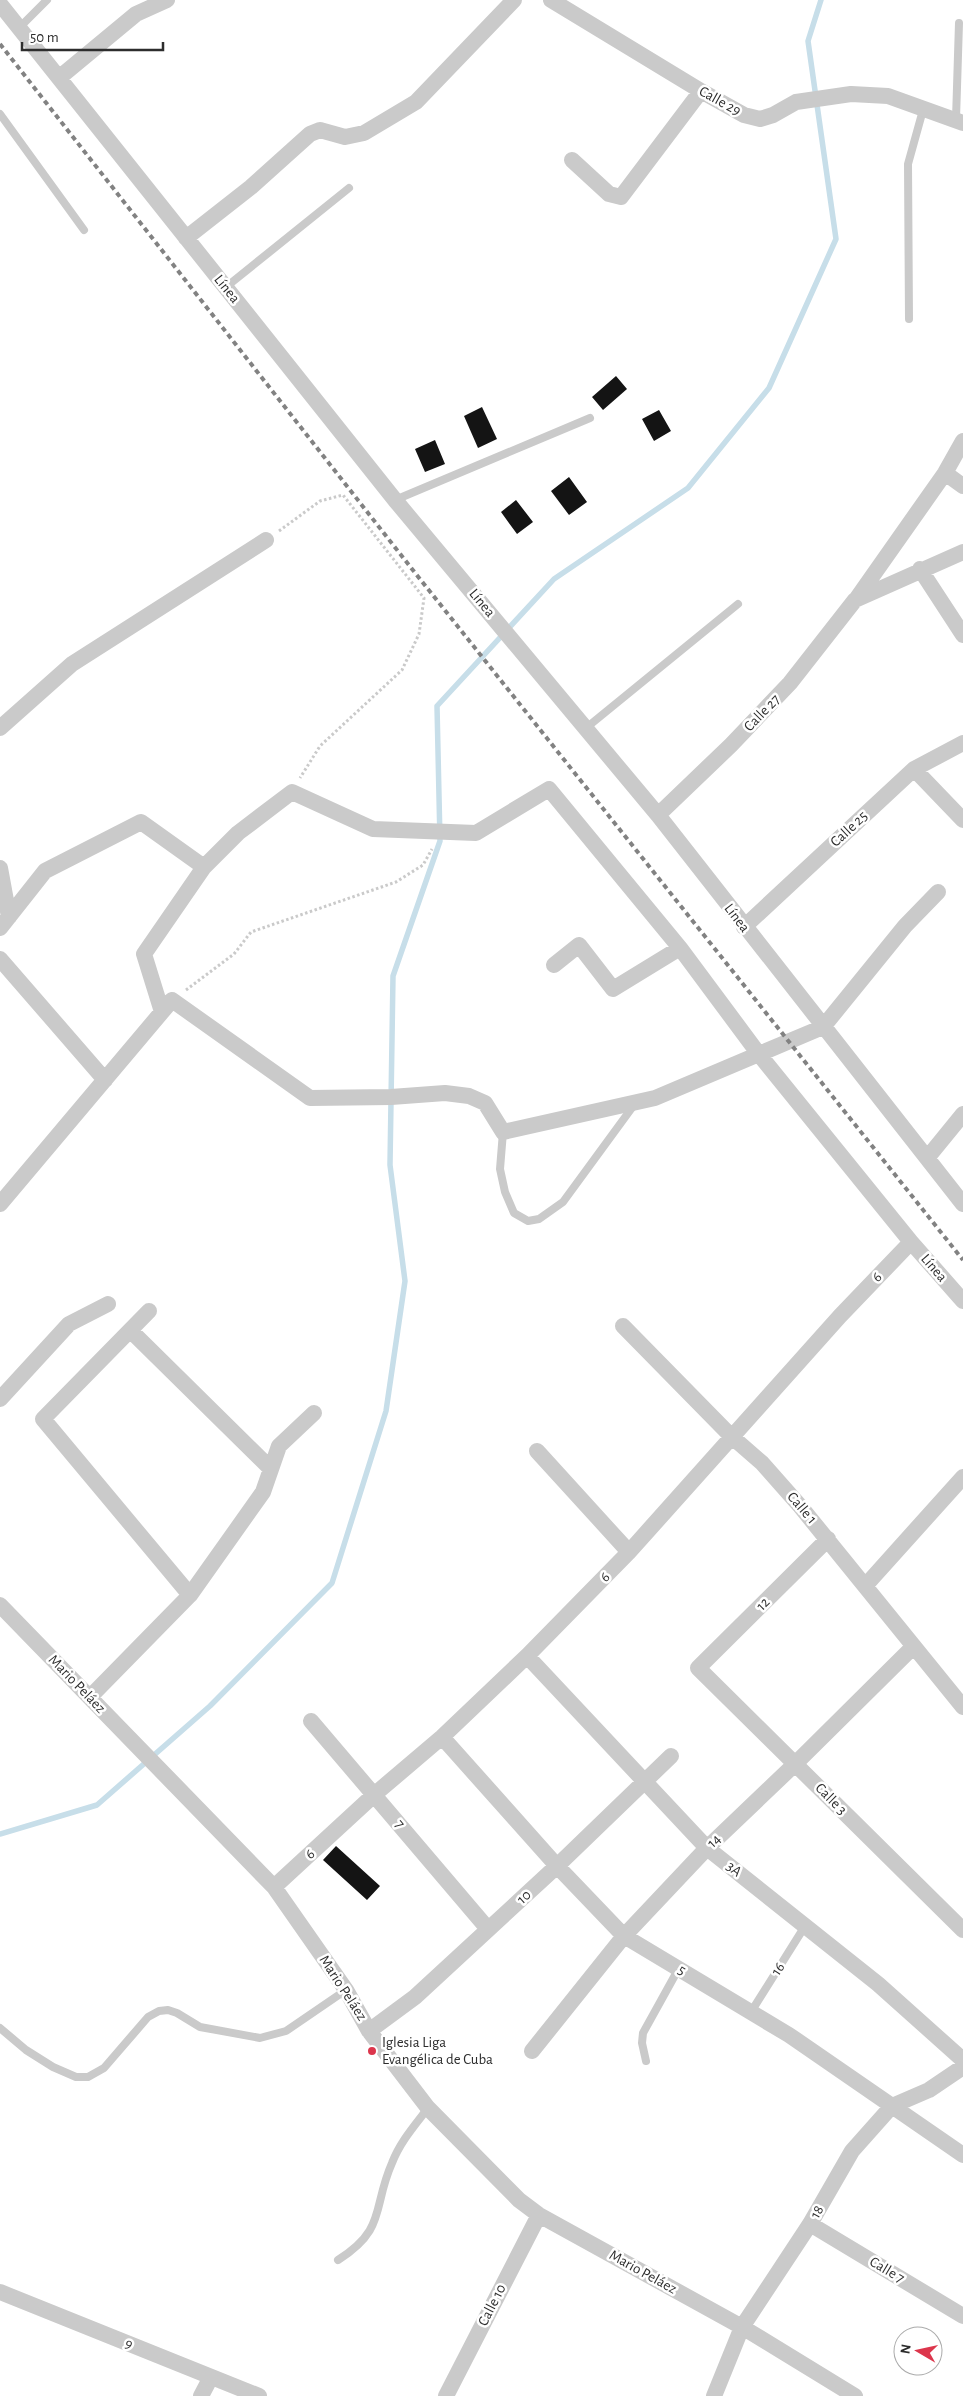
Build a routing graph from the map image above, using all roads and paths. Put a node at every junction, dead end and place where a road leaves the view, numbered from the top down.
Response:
1 (47, 0) edge
2 (167, 0) edge
3 (514, 0) edge
4 (551, 0) edge
5 (0, 4) edge
6 (959, 24) dead end
7 (19, 28) junction
8 (60, 77) junction
9 (701, 91) junction
10 (923, 110) junction
11 (0, 114) edge
12 (959, 121) edge
13 (572, 160) dead end
14 (349, 188) dead end
15 (84, 230) dead end
16 (186, 238) junction
17 (226, 287) junction
18 (909, 319) dead end
19 (590, 418) dead end
20 (963, 441) edge
21 (945, 473) junction
22 (963, 486) edge
23 (396, 500) junction
24 (266, 540) joint
25 (963, 552) edge
26 (920, 569) junction
27 (856, 600) junction
28 (738, 604) dead end
29 (963, 635) edge
30 (0, 728) edge
31 (586, 728) junction
32 (963, 743) edge
33 (914, 768) junction
34 (292, 792) junction
35 (658, 816) junction
36 (963, 820) edge
37 (436, 842) dead end
38 (204, 867) junction
39 (0, 868) edge
40 (938, 892) dead end
41 (4, 922) edge
42 (744, 927) junction
43 (680, 948) junction
44 (0, 959) edge
45 (554, 965) dead end
46 (167, 1006) junction
47 (824, 1027) junction
48 (758, 1053) junction
49 (105, 1080) junction
50 (637, 1102) junction
51 (963, 1114) edge
52 (503, 1132) junction
53 (928, 1157) junction
54 (0, 1204) edge
55 (963, 1204) edge
56 (911, 1242) junction
57 (963, 1301) edge
58 (108, 1304) dead end
59 (149, 1312) dead end
60 (623, 1326) dead end
61 (131, 1331) junction
62 (0, 1399) edge
63 (314, 1413) dead end
64 (731, 1436) junction
65 (537, 1451) dead end
66 (271, 1469) junction
67 (963, 1477) edge
68 (828, 1539) junction
69 (630, 1552) junction
70 (866, 1585) junction
71 (190, 1596) junction
72 (0, 1605) edge
73 (913, 1647) junction
74 (527, 1656) junction
75 (698, 1668) joint
76 (90, 1697) junction
77 (963, 1707) edge
78 (311, 1721) dead end
79 (442, 1737) junction
80 (671, 1756) dead end
81 (796, 1764) junction
82 (645, 1783) junction
83 (376, 1794) junction
84 (707, 1848) junction
85 (557, 1866) junction
86 (274, 1887) junction
87 (960, 1921) edge
88 (805, 1926) junction
89 (488, 1929) junction
90 (624, 1936) junction
91 (679, 1968) junction
92 (346, 1990) junction
93 (750, 2012) junction
94 (0, 2028) edge
95 (370, 2031) junction
96 (532, 2051) dead end
97 (963, 2060) edge
98 (646, 2061) dead end
99 (963, 2067) edge
100 (892, 2106) junction
101 (428, 2108) junction
102 (963, 2155) edge
103 (539, 2215) junction
104 (810, 2224) junction
105 (338, 2260) dead end
106 (0, 2292) edge
107 (963, 2316) edge
108 (742, 2327) junction
109 (211, 2377) junction
110 (201, 2396) edge
111 (259, 2396) edge
112 (446, 2396) edge
113 (714, 2396) edge
114 (855, 2396) edge

1 - 7 lane
2 - 8 street
3 - 16 street
4 - 9 street, Calle 29
5 - 7 street, Línea
6 - 12 lane
7 - 8 street, Línea
8 - 16 street, Línea
9 - 10 street, Calle 29
9 - 13 street
10 - 12 street, Calle 29
10 - 18 lane
11 - 15 lane
14 - 17 lane
16 - 17 street, Línea
17 - 23 street, Línea
19 - 23 lane
20 - 21 street, Calle 27
21 - 22 street
21 - 27 street, Calle 27
23 - 31 street, Línea
24 - 30 street
24 - 34 path
25 - 26 street, Calle 27
26 - 27 street, Calle 27
26 - 29 street
27 - 35 street, Calle 27
28 - 31 lane
31 - 35 street, Línea
32 - 33 street, Calle 25
33 - 36 street
33 - 42 street, Calle 25
34 - 38 street
34 - 43 street, Línea
35 - 42 street, Línea
37 - 46 path
38 - 41 street
38 - 46 street
39 - 41 street
40 - 47 street
42 - 47 street, Línea
43 - 45 street
43 - 48 street, Línea
44 - 49 street
46 - 49 street
46 - 52 street
47 - 48 street
47 - 53 street, Línea
48 - 50 street
48 - 56 street, Línea
49 - 54 street
50 - 52 street
50 - 52 lane
51 - 53 street
53 - 55 street, Línea
56 - 57 street, Línea
56 - 64 street, 6
58 - 62 street
59 - 61 street
60 - 64 street, Calle 1
61 - 66 street
61 - 71 street
63 - 66 street
64 - 68 street, Calle 1
64 - 69 street, 6
65 - 69 street
66 - 71 street
67 - 70 street
68 - 70 street, Calle 1
68 - 75 street, 12
69 - 74 street, 6
70 - 73 street, Calle 1
71 - 76 street
72 - 76 street, Mario Peláez
73 - 77 street, Calle 1
73 - 81 street, 14
74 - 79 street, 6
74 - 82 street, 3A
75 - 81 street, Calle 3
76 - 86 street, Mario Peláez
78 - 83 street, 7
79 - 83 street, 6
79 - 85 street, 5
80 - 82 street, 10
81 - 84 street, 14
81 - 87 street, Calle 3
82 - 84 street, 3A
82 - 85 street, 10
83 - 86 street, 6
83 - 89 street, 7
84 - 88 street, 3A
84 - 90 street, 14
85 - 89 street, 10
85 - 90 street, 5
86 - 92 street, Mario Peláez
88 - 93 lane, 16
88 - 97 street, 3A
89 - 95 street, 10
90 - 91 street, 5
90 - 96 street, 14
91 - 93 street, 5
91 - 98 lane
92 - 94 lane
92 - 95 street, Mario Peláez
93 - 100 street, 5
95 - 101 street, Mario Peláez
99 - 100 street, 18
100 - 102 street, 5
100 - 104 street, 18
101 - 103 street, Mario Peláez
101 - 105 lane
103 - 108 street, Mario Peláez
103 - 112 street, Calle 10
104 - 107 street, Calle 7
104 - 108 street, 18
106 - 109 street, 9
108 - 113 street, 18
108 - 114 street, Mario Peláez
109 - 110 street
109 - 111 street, 9

